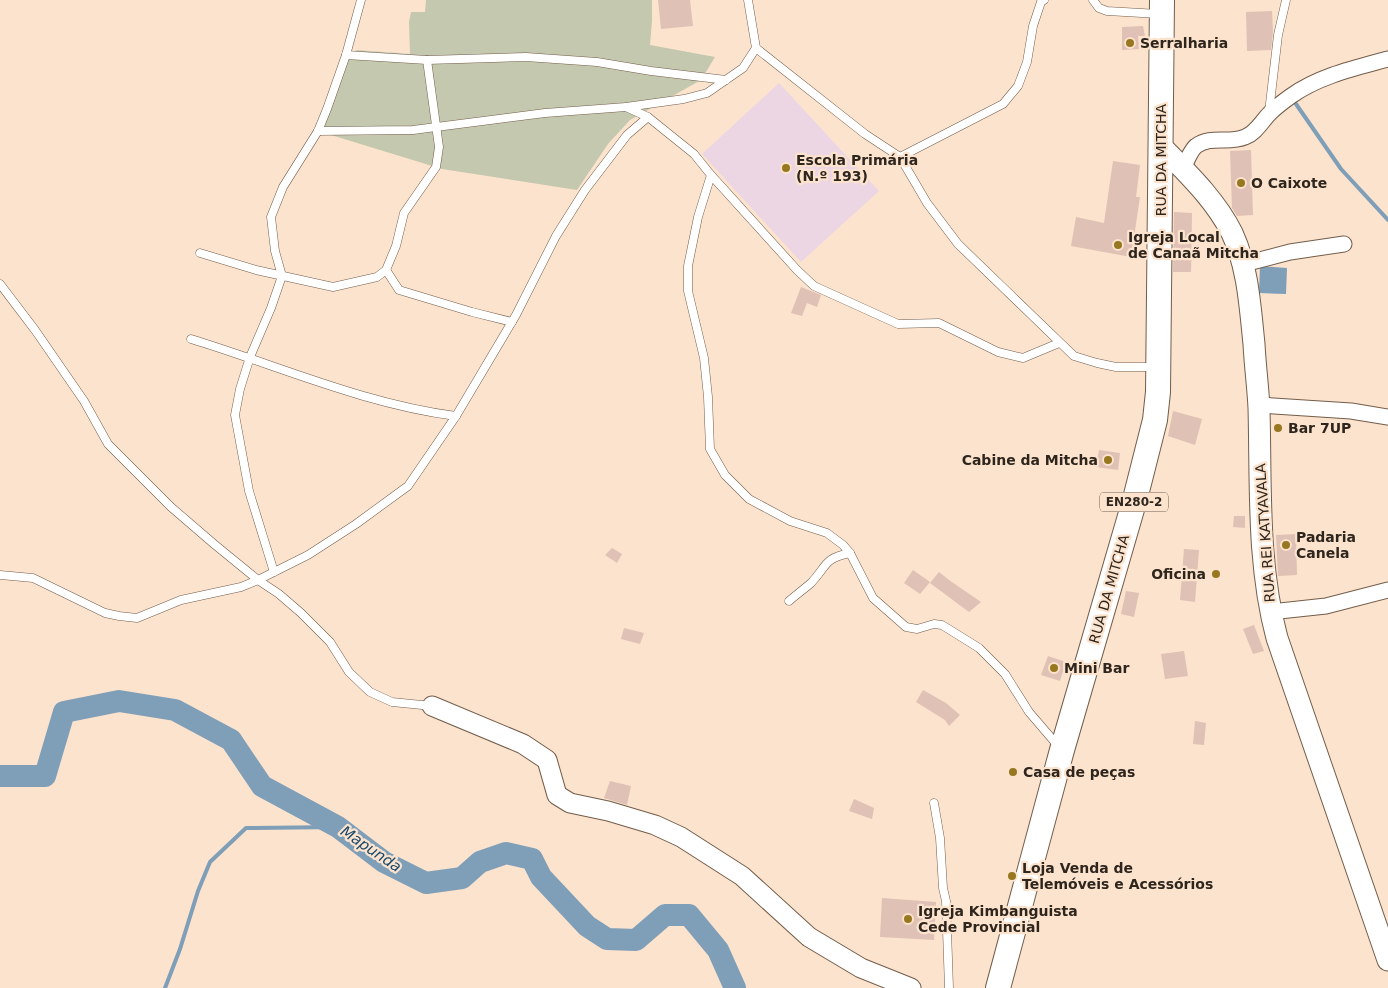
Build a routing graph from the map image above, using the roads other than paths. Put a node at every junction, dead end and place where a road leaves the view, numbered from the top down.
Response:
1 (361, 0) edge
2 (748, 0) edge
3 (1044, 0) edge
4 (1093, 0) edge
5 (1286, 0) edge
6 (1162, 7) edge
7 (756, 48) junction
8 (346, 55) junction
9 (1388, 59) edge
10 (427, 60) junction
11 (726, 80) junction
12 (626, 107) junction
13 (1269, 114) junction
14 (648, 117) junction
15 (437, 128) junction
16 (318, 131) junction
17 (1160, 145) junction
18 (900, 157) junction
19 (1183, 169) junction
20 (711, 174) junction
21 (1344, 244) dead end
22 (200, 253) dead end
23 (1244, 264) junction
24 (386, 270) junction
25 (282, 276) junction
26 (0, 284) edge
27 (512, 322) junction
28 (191, 339) dead end
29 (1060, 343) junction
30 (250, 357) junction
31 (1158, 367) junction
32 (1259, 406) junction
33 (456, 416) junction
34 (1388, 417) edge
35 (850, 553) junction
36 (274, 572) junction
37 (0, 575) edge
38 (258, 580) junction
39 (1388, 590) edge
40 (789, 601) dead end
41 (1270, 612) junction
42 (432, 706) joint
43 (1062, 750) junction
44 (934, 803) dead end
45 (1388, 960) edge
46 (911, 988) edge
47 (949, 988) edge
48 (998, 988) edge

1 - 8 lane
2 - 7 lane
3 - 18 lane
4 - 6 lane
5 - 13 lane
6 - 17 main road, RUA DA MITCHA / EN280-2
7 - 11 lane
7 - 18 lane
8 - 10 lane
8 - 16 lane
9 - 13 street
10 - 11 lane
10 - 15 lane
11 - 12 lane
12 - 14 lane
12 - 15 lane
13 - 19 street
14 - 20 lane
14 - 27 lane
15 - 16 lane
15 - 24 lane
16 - 25 lane
17 - 19 main road, RUA REI KATYAVALA
17 - 31 main road, RUA DA MITCHA / EN280-2
18 - 29 lane
19 - 23 main road, RUA REI KATYAVALA
20 - 29 lane
20 - 35 lane
21 - 23 street
22 - 25 lane
23 - 32 main road, RUA REI KATYAVALA
24 - 25 lane
24 - 27 lane
25 - 30 lane
26 - 38 lane
27 - 33 lane
28 - 30 lane
29 - 31 lane
30 - 33 lane
30 - 36 lane
31 - 43 main road, RUA DA MITCHA / EN280-2
32 - 34 street
32 - 41 main road, RUA REI KATYAVALA
33 - 36 lane
35 - 40 lane
35 - 43 lane
36 - 38 lane
37 - 38 lane
38 - 42 lane
39 - 41 street
41 - 45 main road, RUA REI KATYAVALA
42 - 46 street
43 - 48 main road, RUA DA MITCHA / EN280-2
44 - 47 lane

